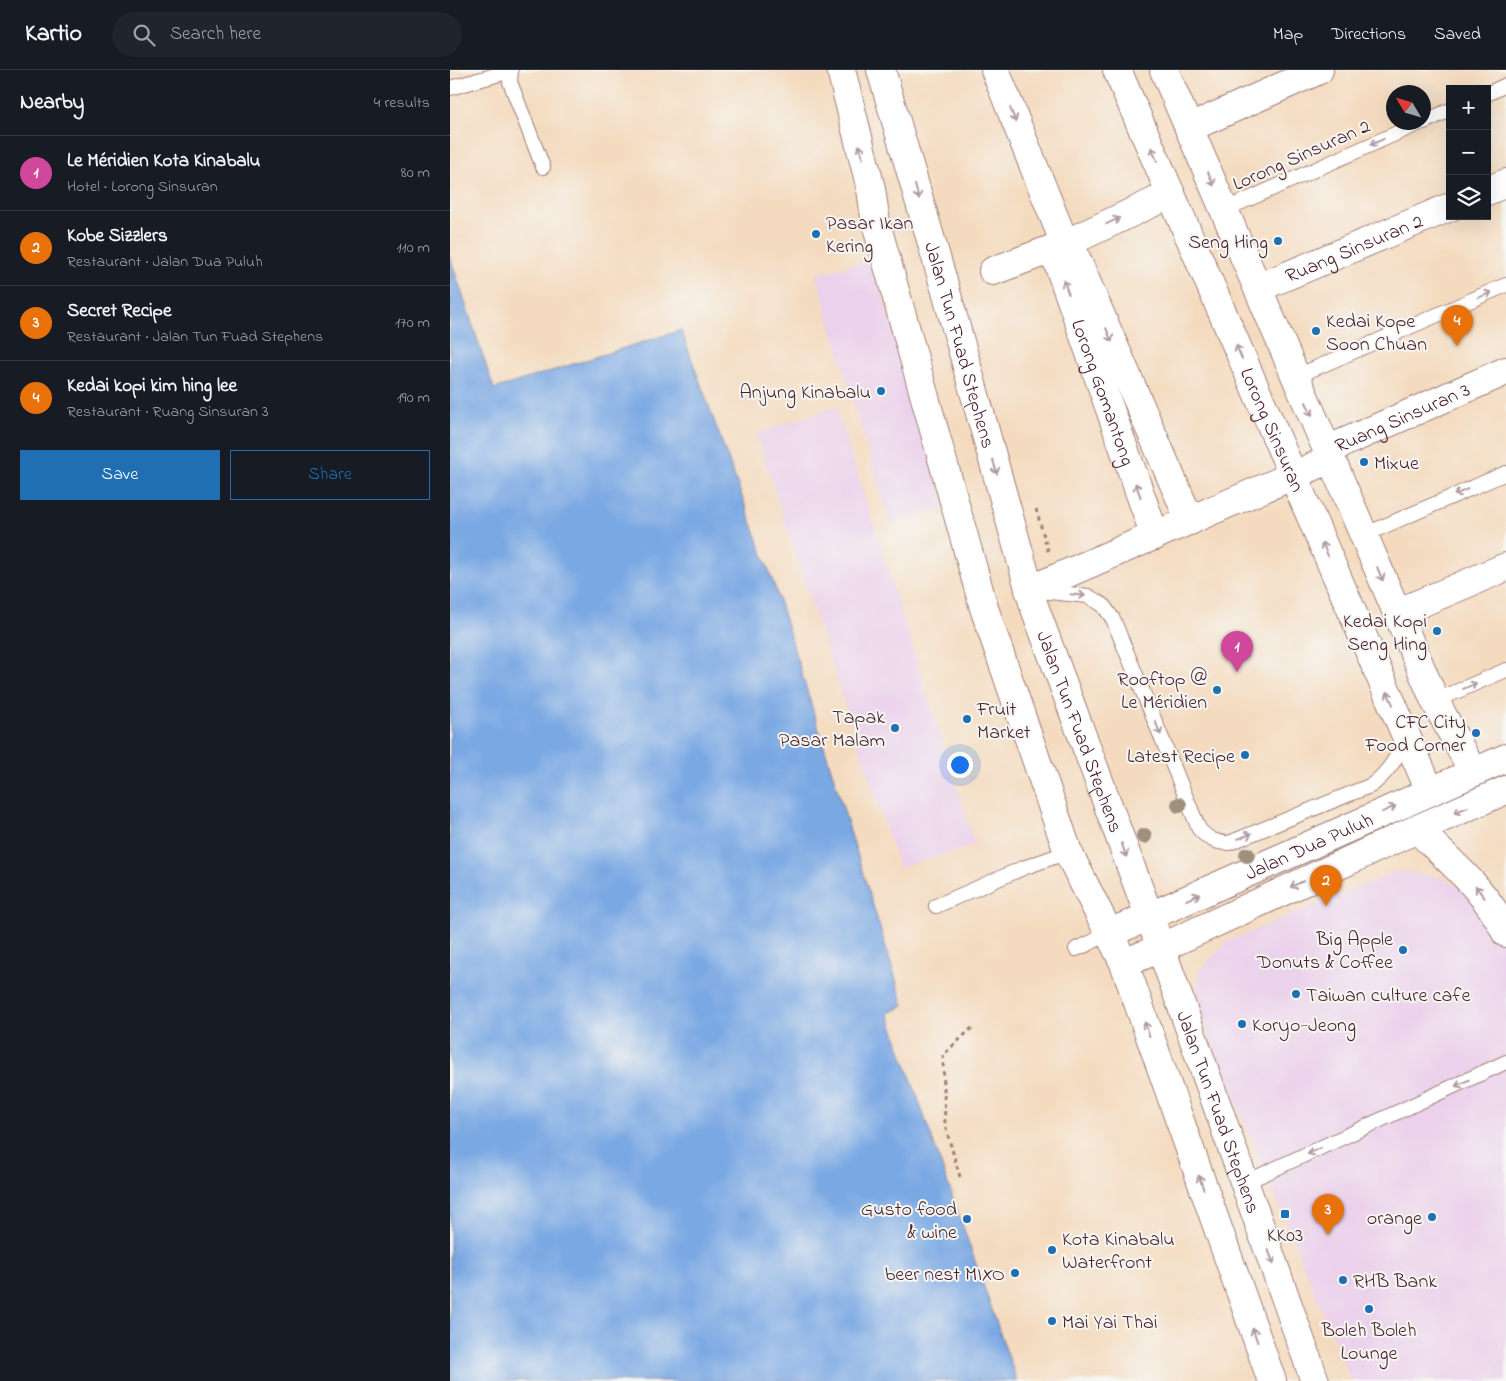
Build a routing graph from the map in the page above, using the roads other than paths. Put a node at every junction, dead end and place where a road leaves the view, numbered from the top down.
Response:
1 (511, 70) edge
2 (841, 70) edge
3 (898, 70) edge
4 (995, 70) edge
5 (1117, 70) edge
6 (1164, 70) edge
7 (1319, 70) edge
8 (885, 83) edge
9 (1506, 85) edge
10 (450, 88) edge
11 (1491, 92) edge
12 (1446, 112) edge
13 (1431, 118) edge
14 (1189, 128) junction
15 (1405, 130) edge
16 (543, 167) dead end
17 (1506, 183) edge
18 (871, 189) junction
19 (1491, 189) edge
20 (1171, 194) junction
21 (1446, 209) edge
22 (1224, 210) junction
23 (1062, 245) junction
24 (993, 271) dead end
25 (1506, 286) edge
26 (1258, 288) junction
27 (1506, 371) edge
28 (1296, 376) junction
29 (1329, 455) junction
30 (1506, 473) edge
31 (1293, 476) junction
32 (1190, 521) junction
33 (1364, 535) junction
34 (1155, 536) junction
35 (1506, 567) edge
36 (1029, 590) junction
37 (1397, 613) junction
38 (1506, 670) edge
39 (1435, 701) junction
40 (1407, 737) junction
41 (1506, 758) edge
42 (1472, 772) junction
43 (1506, 790) edge
44 (1430, 791) junction
45 (1417, 829) junction
46 (1068, 852) junction
47 (1226, 883) junction
48 (936, 906) dead end
49 (1238, 912) junction
50 (1148, 917) junction
51 (1109, 933) junction
52 (1506, 933) edge
53 (1076, 948) dead end
54 (1161, 948) junction
55 (1124, 963) junction
56 (1506, 1062) edge
57 (1244, 1183) junction
58 (1272, 1381) edge
59 (1315, 1381) edge

1 - 10 lane
1 - 16 lane
18 -> 2 street, Jalan Tun Fuad Stephens
3 - 8 street
4 -> 23 street
20 -> 5 street, Lorong Sinsuran
6 - 14 street, Lorong Sinsuran
7 - 14 street
8 -> 36 street, Jalan Tun Fuad Stephens
9 - 11 lane
12 - 13 lane, Lorong Sinsuran 2
14 -> 22 street, Lorong Sinsuran
15 -> 22 lane, Lorong Sinsuran 2
17 - 19 street
18 - 46 street, Jalan Tun Fuad Stephens
18 - 51 street, Jalan Tun Fuad Stephens
23 -> 20 street
31 -> 20 street, Lorong Sinsuran
21 - 26 street, Ruang Sinsuran 2
22 - 26 street, Lorong Sinsuran
23 - 24 street
23 -> 32 street, Lorong Gomantong
34 -> 23 street, Lorong Gomantong
28 -> 25 lane
26 - 28 street, Lorong Sinsuran
27 - 29 street, Ruang Sinsuran 3
28 -> 29 street, Lorong Sinsuran
29 - 31 street, Ruang Sinsuran 3
29 - 33 street, Lorong Sinsuran
30 -> 33 lane
31 - 32 street, Ruang Sinsuran 3
40 -> 31 street, Lorong Sinsuran
32 - 34 street, Ruang Sinsuran 3
33 -> 37 street, Lorong Sinsuran
34 - 36 street, Ruang Sinsuran 3
35 - 37 street
36 -> 40 lane
36 -> 50 street, Jalan Tun Fuad Stephens
37 - 39 street, Lorong Sinsuran
39 -> 38 lane
39 - 42 street, Lorong Sinsuran
40 - 44 street, Lorong Sinsuran
41 - 42 street, Jalan Dua Puluh
42 - 44 street, Jalan Dua Puluh
43 -> 45 street, Jalan Dua Puluh
47 -> 44 street, Jalan Dua Puluh
45 -> 49 street, Jalan Dua Puluh
52 -> 45 street
46 - 48 lane
46 - 51 street, Jalan Tun Fuad Stephens
47 - 49 street
50 -> 47 street, Jalan Dua Puluh
49 - 54 street, Jalan Dua Puluh
50 - 51 street, Jalan Dua Puluh
50 - 54 street, Jalan Tun Fuad Stephens
51 - 53 lane
51 - 55 street, Jalan Tun Fuad Stephens
54 - 55 street, Jalan Dua Puluh
54 - 57 street, Jalan Tun Fuad Stephens
58 -> 55 street, Jalan Tun Fuad Stephens
56 -> 57 lane
57 -> 59 street, Jalan Tun Fuad Stephens

